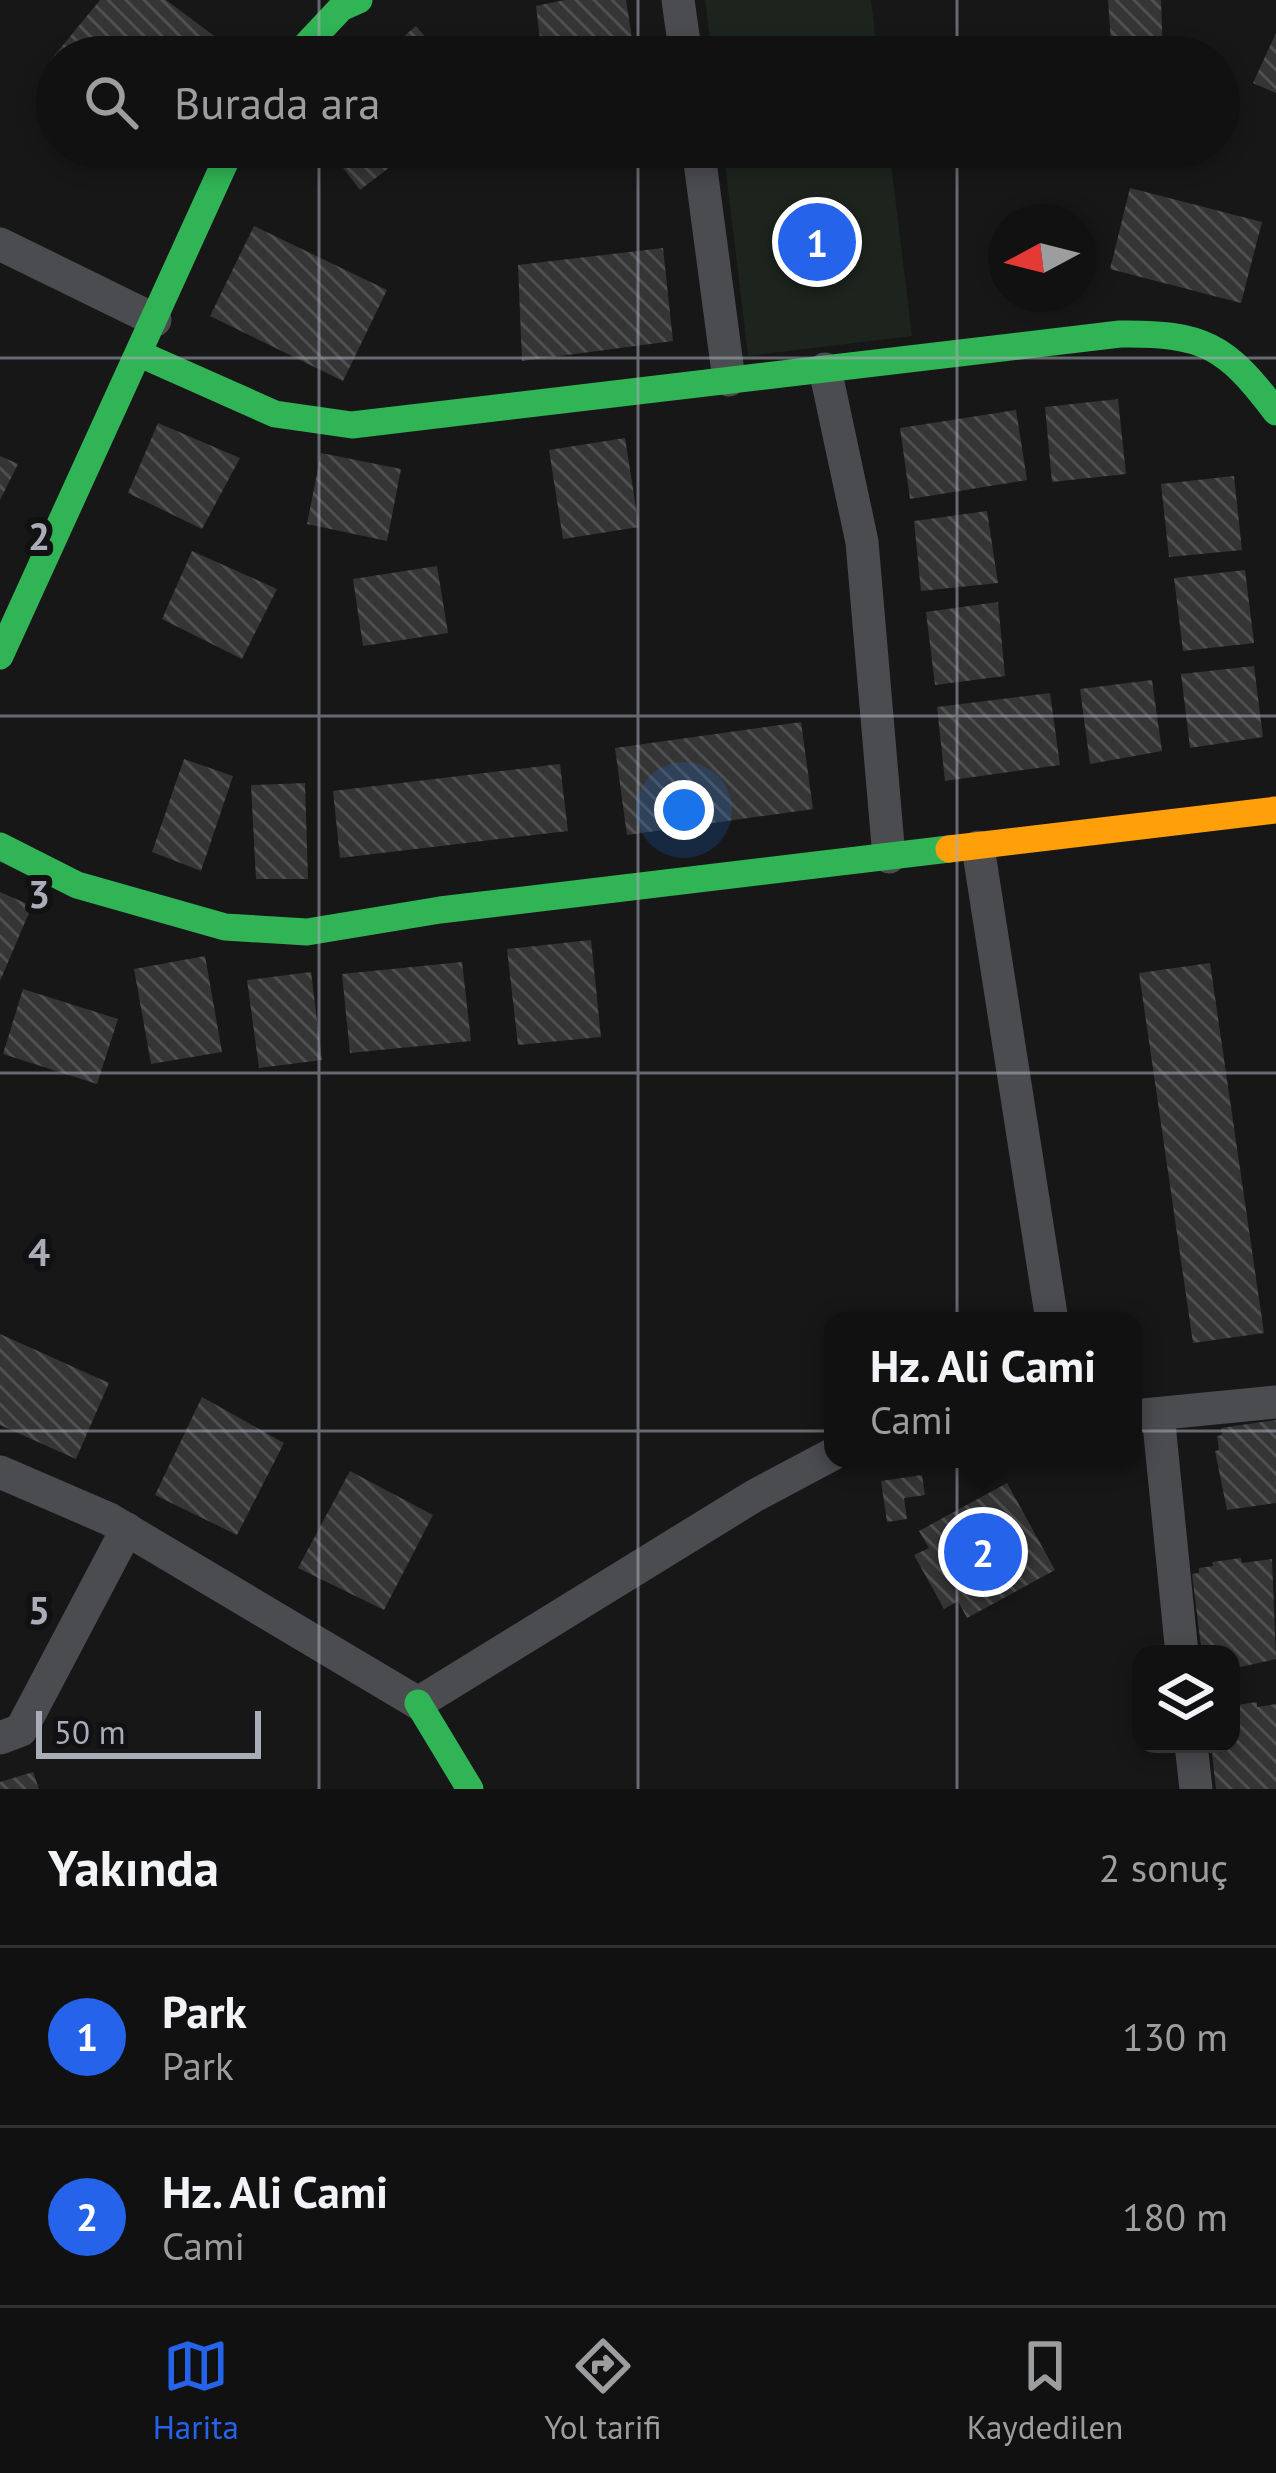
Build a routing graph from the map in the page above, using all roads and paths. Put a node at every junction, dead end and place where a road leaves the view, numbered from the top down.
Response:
1 (359, 0) edge
2 (678, 0) edge
3 (315, 36) edge
4 (683, 36) edge
5 (223, 168) edge
6 (701, 168) edge
7 (0, 244) edge
8 (155, 320) junction
9 (140, 354) junction
10 (825, 369) junction
11 (729, 380) junction
12 (1276, 412) edge
13 (0, 656) edge
14 (1276, 810) edge
15 (0, 846) edge
16 (978, 847) junction
17 (889, 857) junction
18 (1051, 1312) edge
19 (1276, 1402) edge
20 (1146, 1415) edge
21 (824, 1459) edge
22 (0, 1472) edge
23 (127, 1529) junction
24 (1181, 1645) edge
25 (418, 1703) junction
26 (0, 1738) edge
27 (1192, 1753) edge
28 (470, 1789) edge
29 (1196, 1789) edge

1 - 3 street
2 - 4 street
5 - 8 street
6 - 11 street
7 - 8 street
8 - 9 street
9 - 11 street
9 - 13 street
10 - 11 street
10 - 12 street
10 - 17 street
14 - 16 street
15 - 17 street
16 - 17 street
16 - 18 street
19 - 20 street
20 - 24 street
21 - 25 street
22 - 23 street
23 - 25 street
23 - 26 street
25 - 28 street
27 - 29 street

